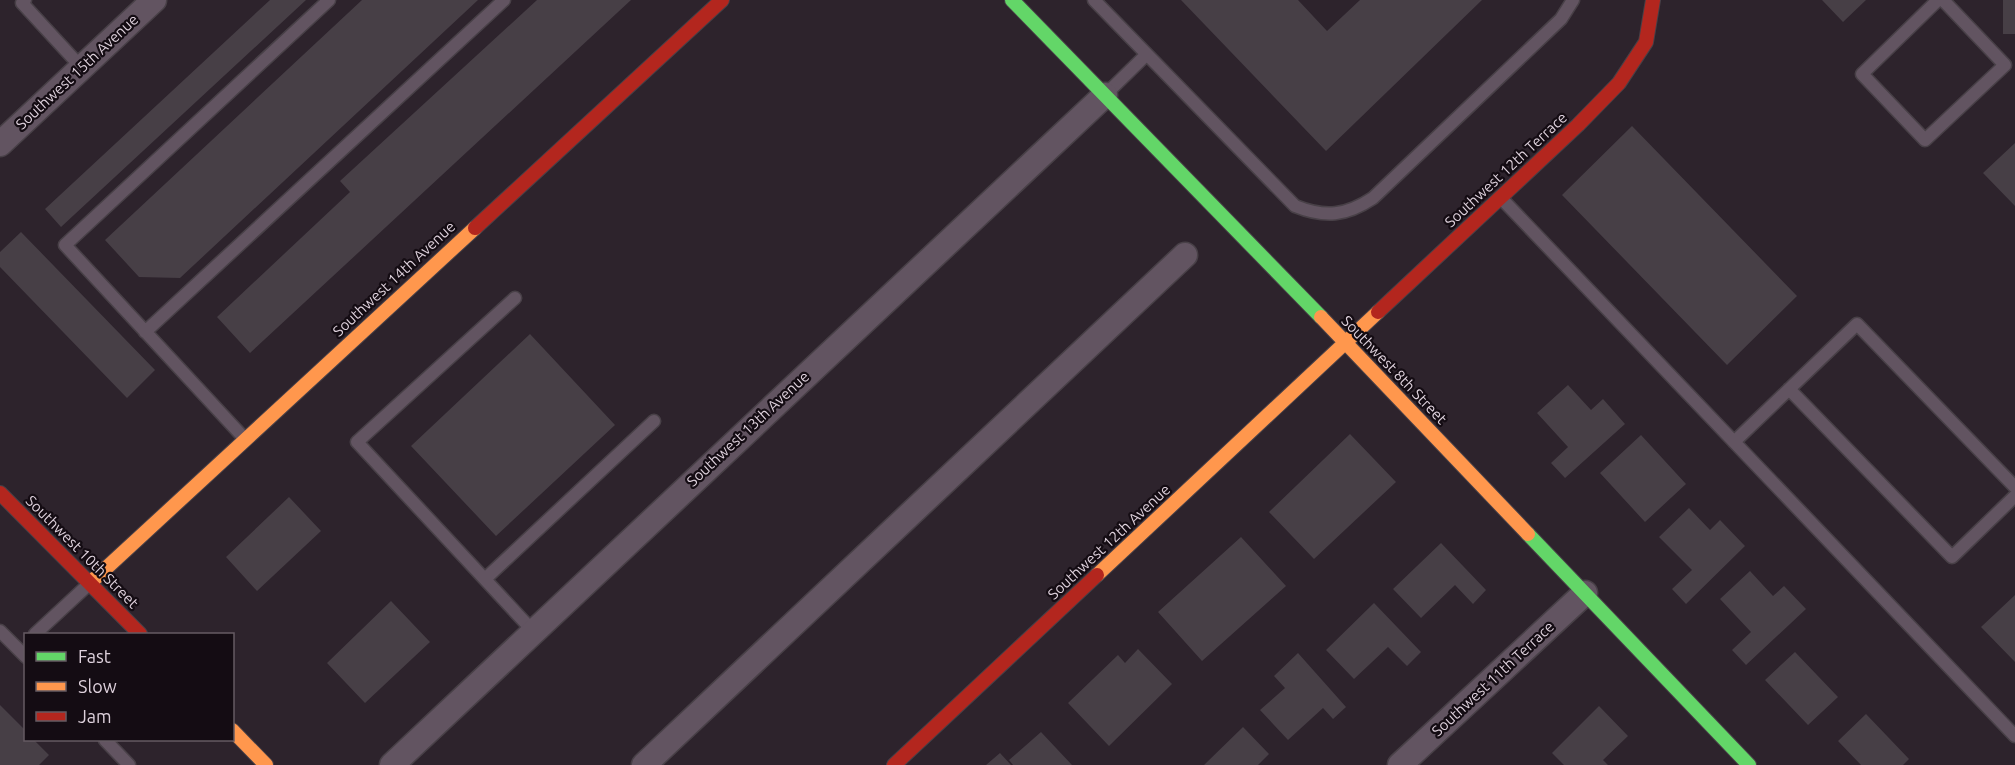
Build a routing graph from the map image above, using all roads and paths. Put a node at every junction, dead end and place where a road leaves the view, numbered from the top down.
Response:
1 (25, 0) edge
2 (154, 0) edge
3 (329, 0) edge
4 (504, 0) edge
5 (722, 0) edge
6 (1012, 0) edge
7 (1094, 0) edge
8 (1573, 0) edge
9 (1653, 0) edge
10 (1941, 0) edge
11 (1146, 55) junction
12 (82, 68) junction
13 (1105, 95) junction
14 (0, 144) edge
15 (1501, 198) junction
16 (1185, 255) dead end
17 (516, 298) dead end
18 (145, 332) junction
19 (1346, 343) junction
20 (1789, 389) junction
21 (654, 421) dead end
22 (245, 439) junction
23 (1734, 442) junction
24 (2015, 487) edge
25 (0, 493) edge
26 (2015, 496) edge
27 (485, 579) junction
28 (90, 583) junction
29 (1585, 593) junction
30 (0, 631) edge
31 (533, 631) junction
32 (36, 633) edge
33 (139, 633) edge
34 (23, 650) edge
35 (234, 732) edge
36 (2015, 736) edge
37 (106, 741) edge
38 (129, 765) edge
39 (266, 765) edge
40 (392, 765) edge
41 (644, 765) edge
42 (894, 765) edge
43 (1400, 765) edge
44 (1749, 765) edge

1 - 12 lane
2 - 12 street, Southwest 15th Avenue
3 - 18 lane
4 - 18 lane
5 - 22 street, Southwest 14th Avenue
6 - 13 street, Southwest 8th Street
7 - 11 lane
8 - 11 lane
9 - 15 street, Southwest 12th Terrace
10 - 10 lane
11 - 13 lane
12 - 14 street, Southwest 15th Avenue
13 - 19 street, Southwest 8th Street
13 - 31 street, Southwest 13th Avenue
15 - 19 street, Southwest 12th Terrace
15 - 23 lane
16 - 41 street
17 - 27 lane
18 - 22 lane
19 - 29 street, Southwest 8th Street
19 - 42 street, Southwest 12th Avenue
20 - 23 lane
20 - 24 lane
20 - 26 lane
21 - 27 lane
22 - 28 street, Southwest 14th Avenue
23 - 36 lane
25 - 28 street, Southwest 10th Street
27 - 31 lane
28 - 32 lane
28 - 33 street, Southwest 10th Street
29 - 43 street, Southwest 11th Terrace
29 - 44 street, Southwest 8th Street
30 - 34 lane
31 - 40 street, Southwest 13th Avenue
35 - 39 street
37 - 38 lane

